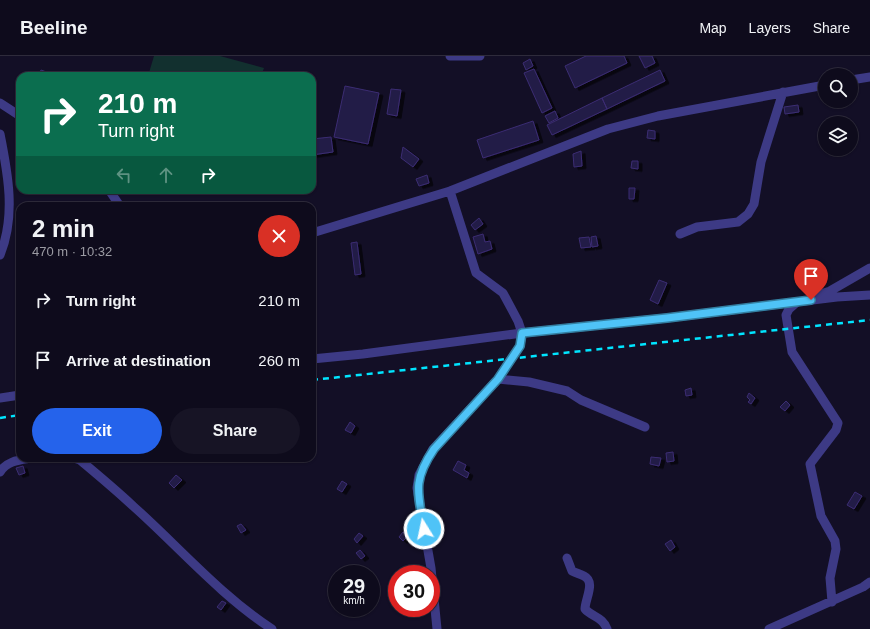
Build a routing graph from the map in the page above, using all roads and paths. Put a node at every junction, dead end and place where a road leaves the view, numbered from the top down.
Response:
1 (450, 56) edge
2 (480, 56) edge
3 (870, 77) edge
4 (858, 79) edge
5 (818, 86) edge
6 (783, 92) junction
7 (0, 103) edge
8 (16, 113) edge
9 (0, 134) edge
10 (450, 191) junction
11 (316, 232) edge
12 (680, 234) dead end
13 (0, 255) edge
14 (870, 268) edge
15 (870, 295) edge
16 (798, 301) junction
17 (522, 333) junction
18 (316, 359) edge
19 (498, 379) junction
20 (16, 396) edge
21 (0, 398) edge
22 (645, 427) dead end
23 (16, 461) edge
24 (82, 462) edge
25 (1, 467) edge
26 (567, 558) dead end
27 (870, 582) edge
28 (832, 602) junction
29 (272, 629) edge
30 (437, 629) edge
31 (607, 629) edge
32 (769, 629) edge

1 - 2 street
3 - 4 street
5 - 6 street
6 - 10 street
6 - 12 street
7 - 8 street
9 - 13 street
10 - 11 street
10 - 17 street
14 - 16 street
15 - 16 street
16 - 17 street
16 - 28 street
17 - 18 street
17 - 19 street
19 - 22 street
19 - 30 street
20 - 21 street
23 - 25 street
24 - 29 street
26 - 31 street
27 - 28 street
28 - 32 street

